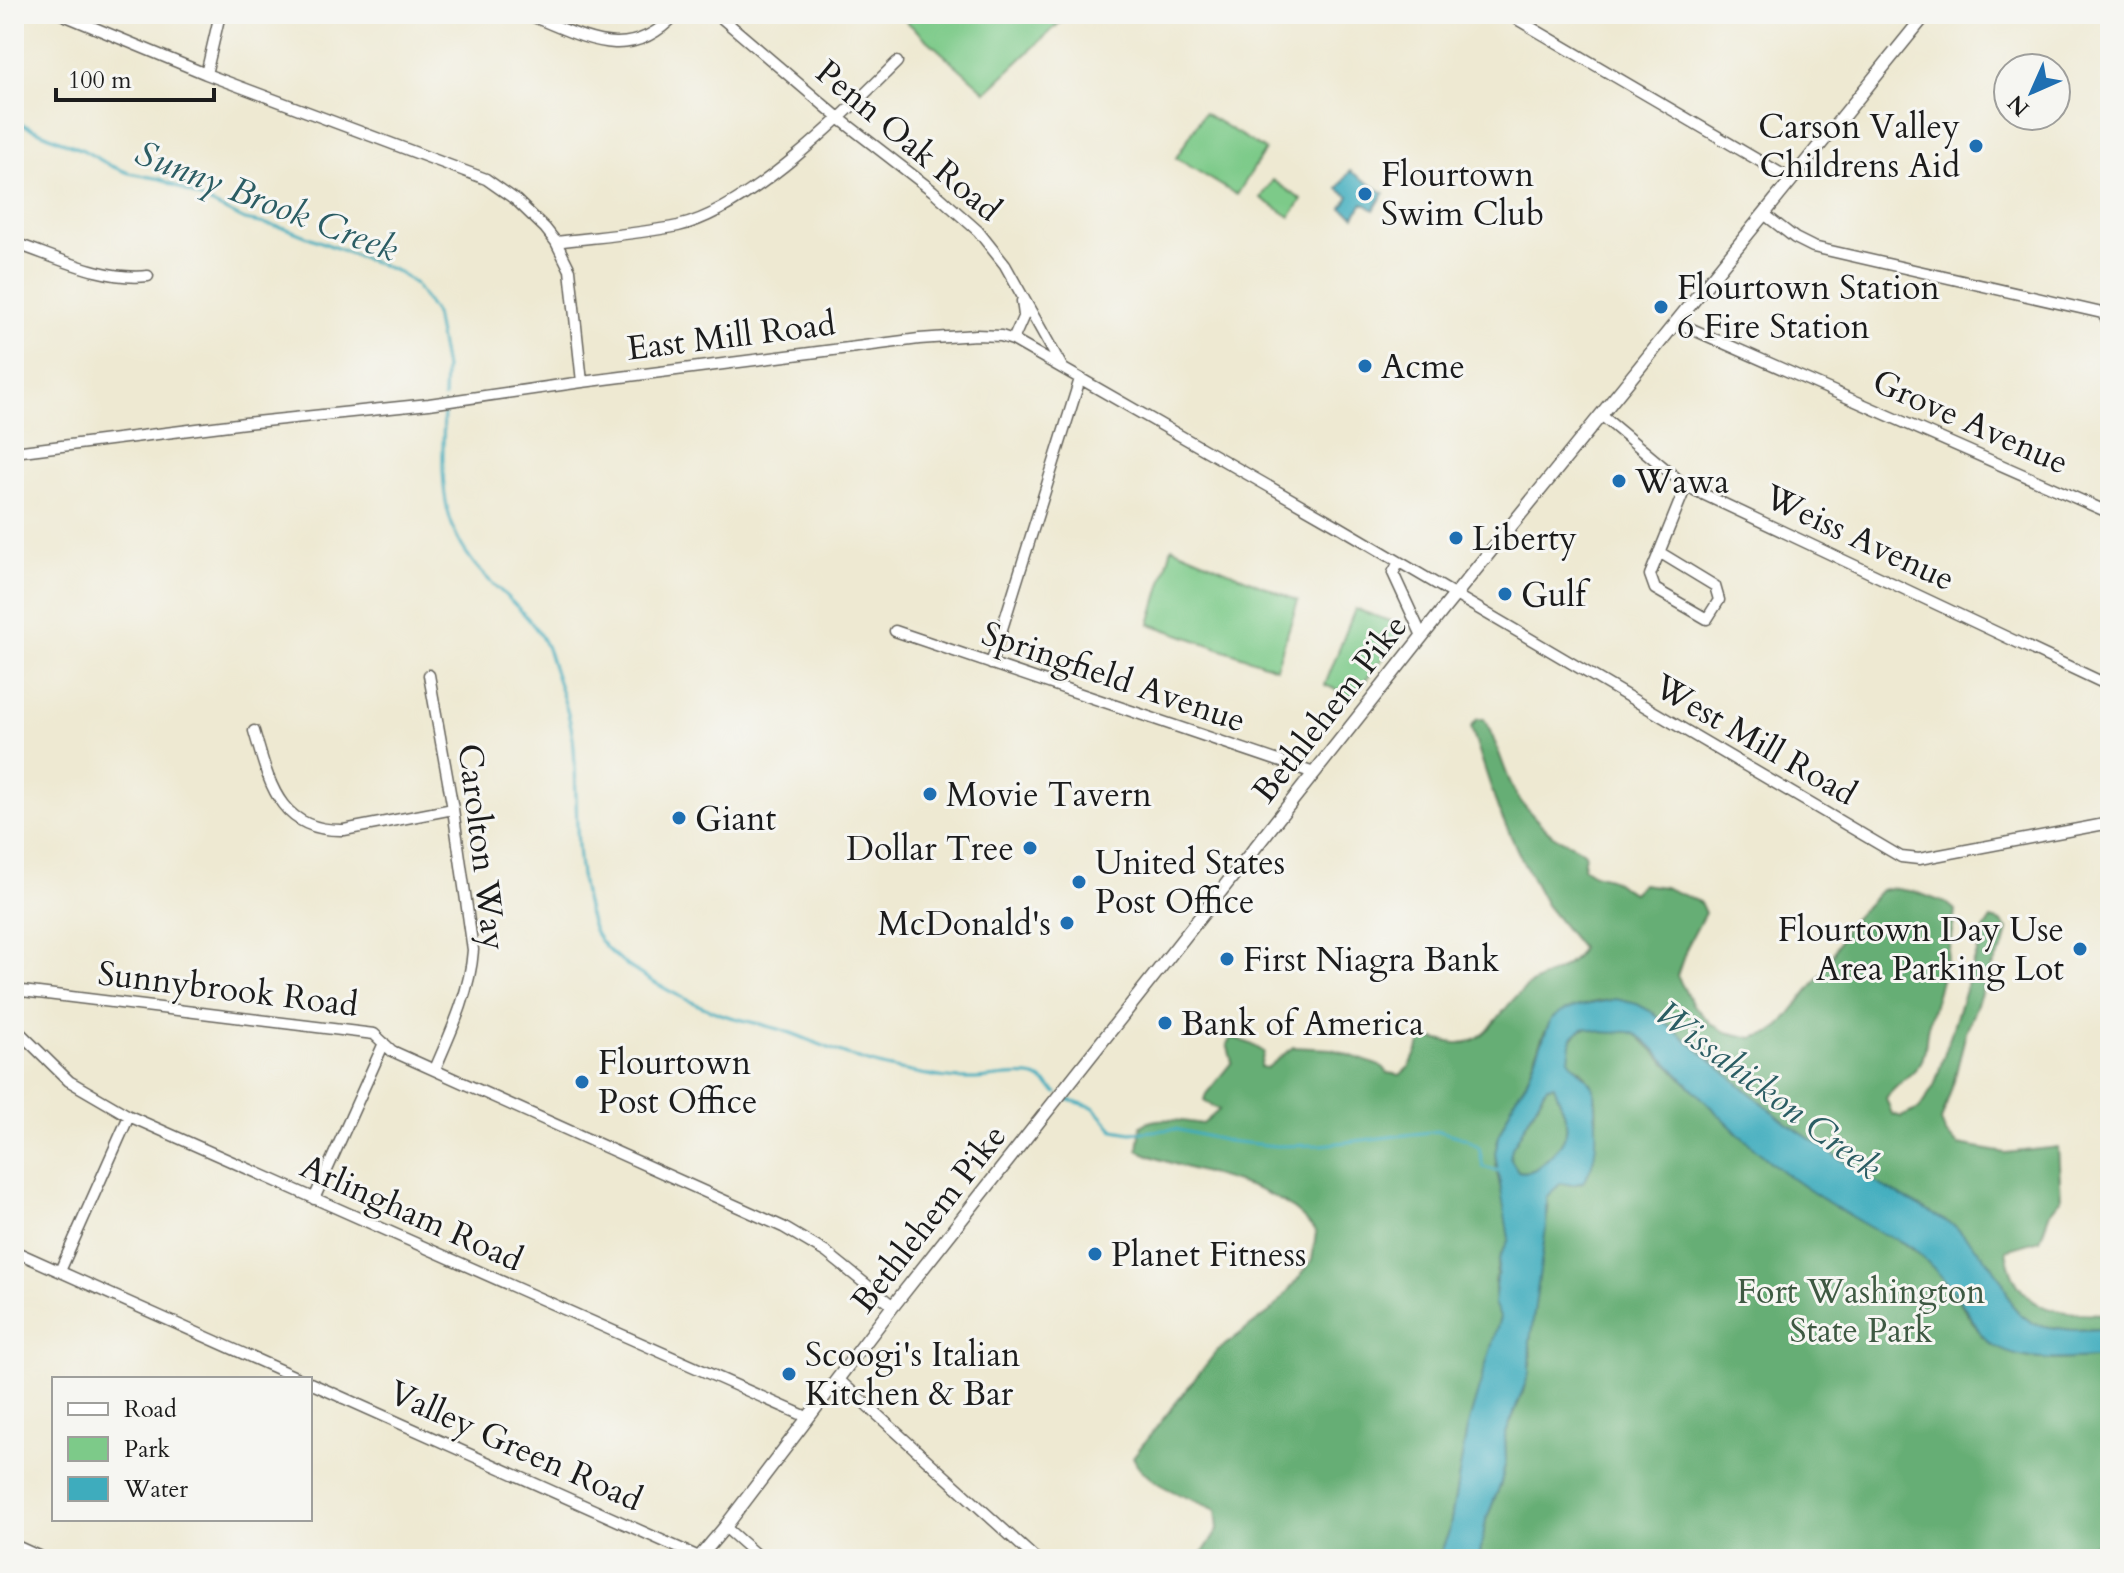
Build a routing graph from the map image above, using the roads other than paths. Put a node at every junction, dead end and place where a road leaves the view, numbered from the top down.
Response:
1 (61, 14) edge
2 (220, 14) edge
3 (526, 14) edge
4 (676, 14) edge
5 (717, 14) edge
6 (1508, 14) edge
7 (1926, 14) edge
8 (897, 62) dead end
9 (206, 74) junction
10 (840, 119) junction
11 (1792, 180) junction
12 (1764, 214) junction
13 (556, 242) junction
14 (14, 243) edge
15 (148, 276) dead end
16 (1018, 287) junction
17 (2106, 311) edge
18 (1678, 323) junction
19 (2110, 324) edge
20 (1013, 340) junction
21 (1062, 369) junction
22 (1080, 379) junction
23 (582, 382) junction
24 (1601, 415) junction
25 (14, 452) edge
26 (1686, 486) junction
27 (2110, 513) edge
28 (1659, 552) junction
29 (1399, 562) junction
30 (1454, 595) junction
31 (895, 631) dead end
32 (1422, 636) junction
33 (991, 664) junction
34 (429, 675) dead end
35 (2110, 686) edge
36 (254, 731) dead end
37 (1314, 773) junction
38 (453, 809) junction
39 (2110, 823) edge
40 (14, 990) edge
41 (14, 1027) edge
42 (384, 1043) junction
43 (435, 1069) junction
44 (129, 1116) junction
45 (314, 1199) junction
46 (14, 1251) edge
47 (60, 1271) junction
48 (893, 1306) junction
49 (296, 1377) edge
50 (838, 1379) junction
51 (312, 1384) edge
52 (807, 1417) junction
53 (725, 1527) junction
54 (14, 1545) edge
55 (37, 1557) edge
56 (698, 1558) edge
57 (761, 1559) edge
58 (1036, 1559) edge

1 - 9 street
2 - 9 street
3 - 4 street
5 - 10 street, Penn Oak Road
6 - 11 street
7 - 11 main road, Bethlehem Pike
8 - 10 street
9 - 13 street
10 - 13 street
10 - 16 street, Penn Oak Road
11 - 12 main road, Bethlehem Pike
12 - 17 street
12 - 18 main road, Bethlehem Pike
13 - 23 street
14 - 15 street
16 - 20 street, Penn Oak Road
16 - 21 street, Penn Oak Road
17 - 19 street
18 - 24 main road, Bethlehem Pike
18 - 27 street, Grove Avenue
20 - 21 street, East Mill Road
20 - 23 street, East Mill Road
21 - 22 street, East Mill Road
22 - 29 street, East Mill Road
22 - 33 street
23 - 25 street, East Mill Road
24 - 26 street, Weiss Avenue
24 - 30 main road, Bethlehem Pike
26 - 28 street
26 - 35 street, Weiss Avenue
28 - 28 street
29 - 30 street, West Mill Road
29 - 32 street
30 - 32 main road, Bethlehem Pike
30 - 39 street, West Mill Road
31 - 33 street, Springfield Avenue
32 - 37 main road, Bethlehem Pike
33 - 37 street, Springfield Avenue
34 - 38 street, Carolton Way
36 - 38 street
37 - 48 main road, Bethlehem Pike
38 - 43 street, Carolton Way
40 - 42 street, Sunnybrook Road
41 - 44 street, Arlingham Road
42 - 43 street, Sunnybrook Road
42 - 45 street
43 - 48 street, Sunnybrook Road
44 - 45 street, Arlingham Road
44 - 47 street
45 - 52 street, Arlingham Road
46 - 47 street
47 - 49 street
48 - 50 main road, Bethlehem Pike
50 - 52 main road, Bethlehem Pike
50 - 58 street
51 - 56 street, Valley Green Road
52 - 53 main road, Bethlehem Pike
53 - 56 main road, Bethlehem Pike
53 - 57 street
54 - 55 street

